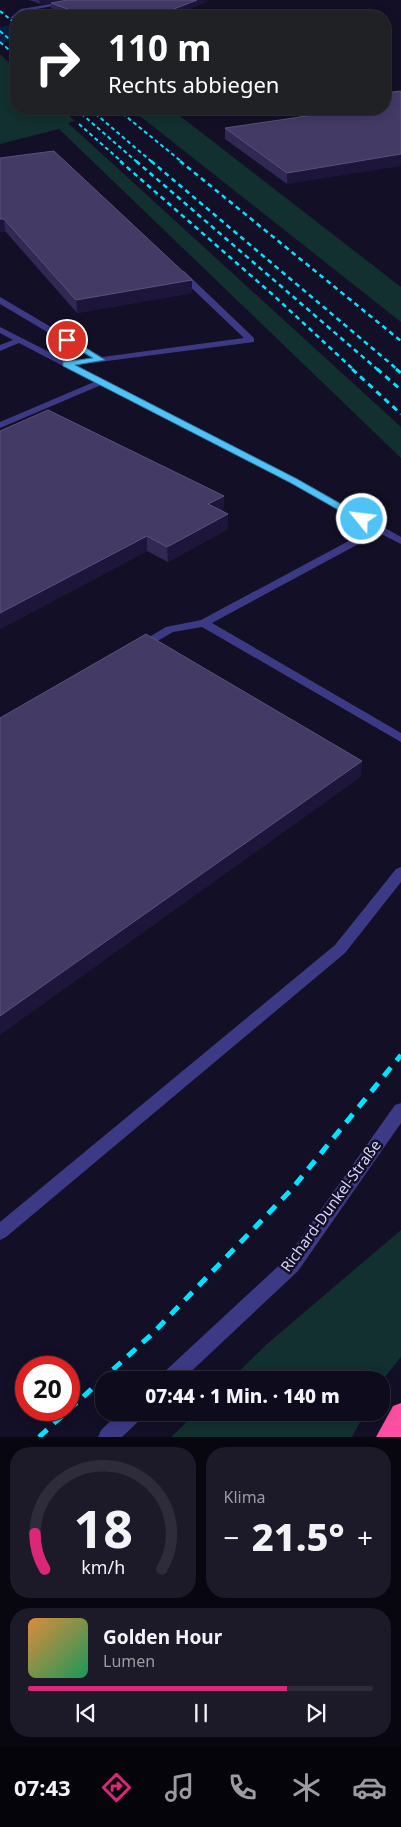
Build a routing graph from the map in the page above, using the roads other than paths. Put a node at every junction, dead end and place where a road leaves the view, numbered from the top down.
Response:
1 (85, 0) edge
2 (23, 10) edge
3 (172, 264) edge
4 (0, 300) edge
5 (0, 330) edge
6 (20, 340) junction
7 (0, 348) edge
8 (101, 360) junction
9 (66, 364) junction
10 (101, 382) junction
11 (0, 425) edge
12 (379, 529) junction
13 (401, 541) edge
14 (204, 623) junction
15 (127, 653) edge
16 (401, 738) edge
17 (401, 872) edge
18 (401, 1110) edge
19 (0, 1232) edge
20 (179, 1371) edge
21 (401, 1414) edge
22 (125, 1421) edge
23 (108, 1437) edge
24 (388, 1437) edge

1 - 2 lane
3 - 8 lane
4 - 8 lane
5 - 6 lane
6 - 7 lane
6 - 9 lane
8 - 9 lane
9 - 10 lane
10 - 11 lane
10 - 12 lane
12 - 13 lane
12 - 14 lane
14 - 15 lane
14 - 16 lane
17 - 19 lane
18 - 20 lane, Richard-Dunkel-Straße
21 - 24 highway
22 - 23 lane

